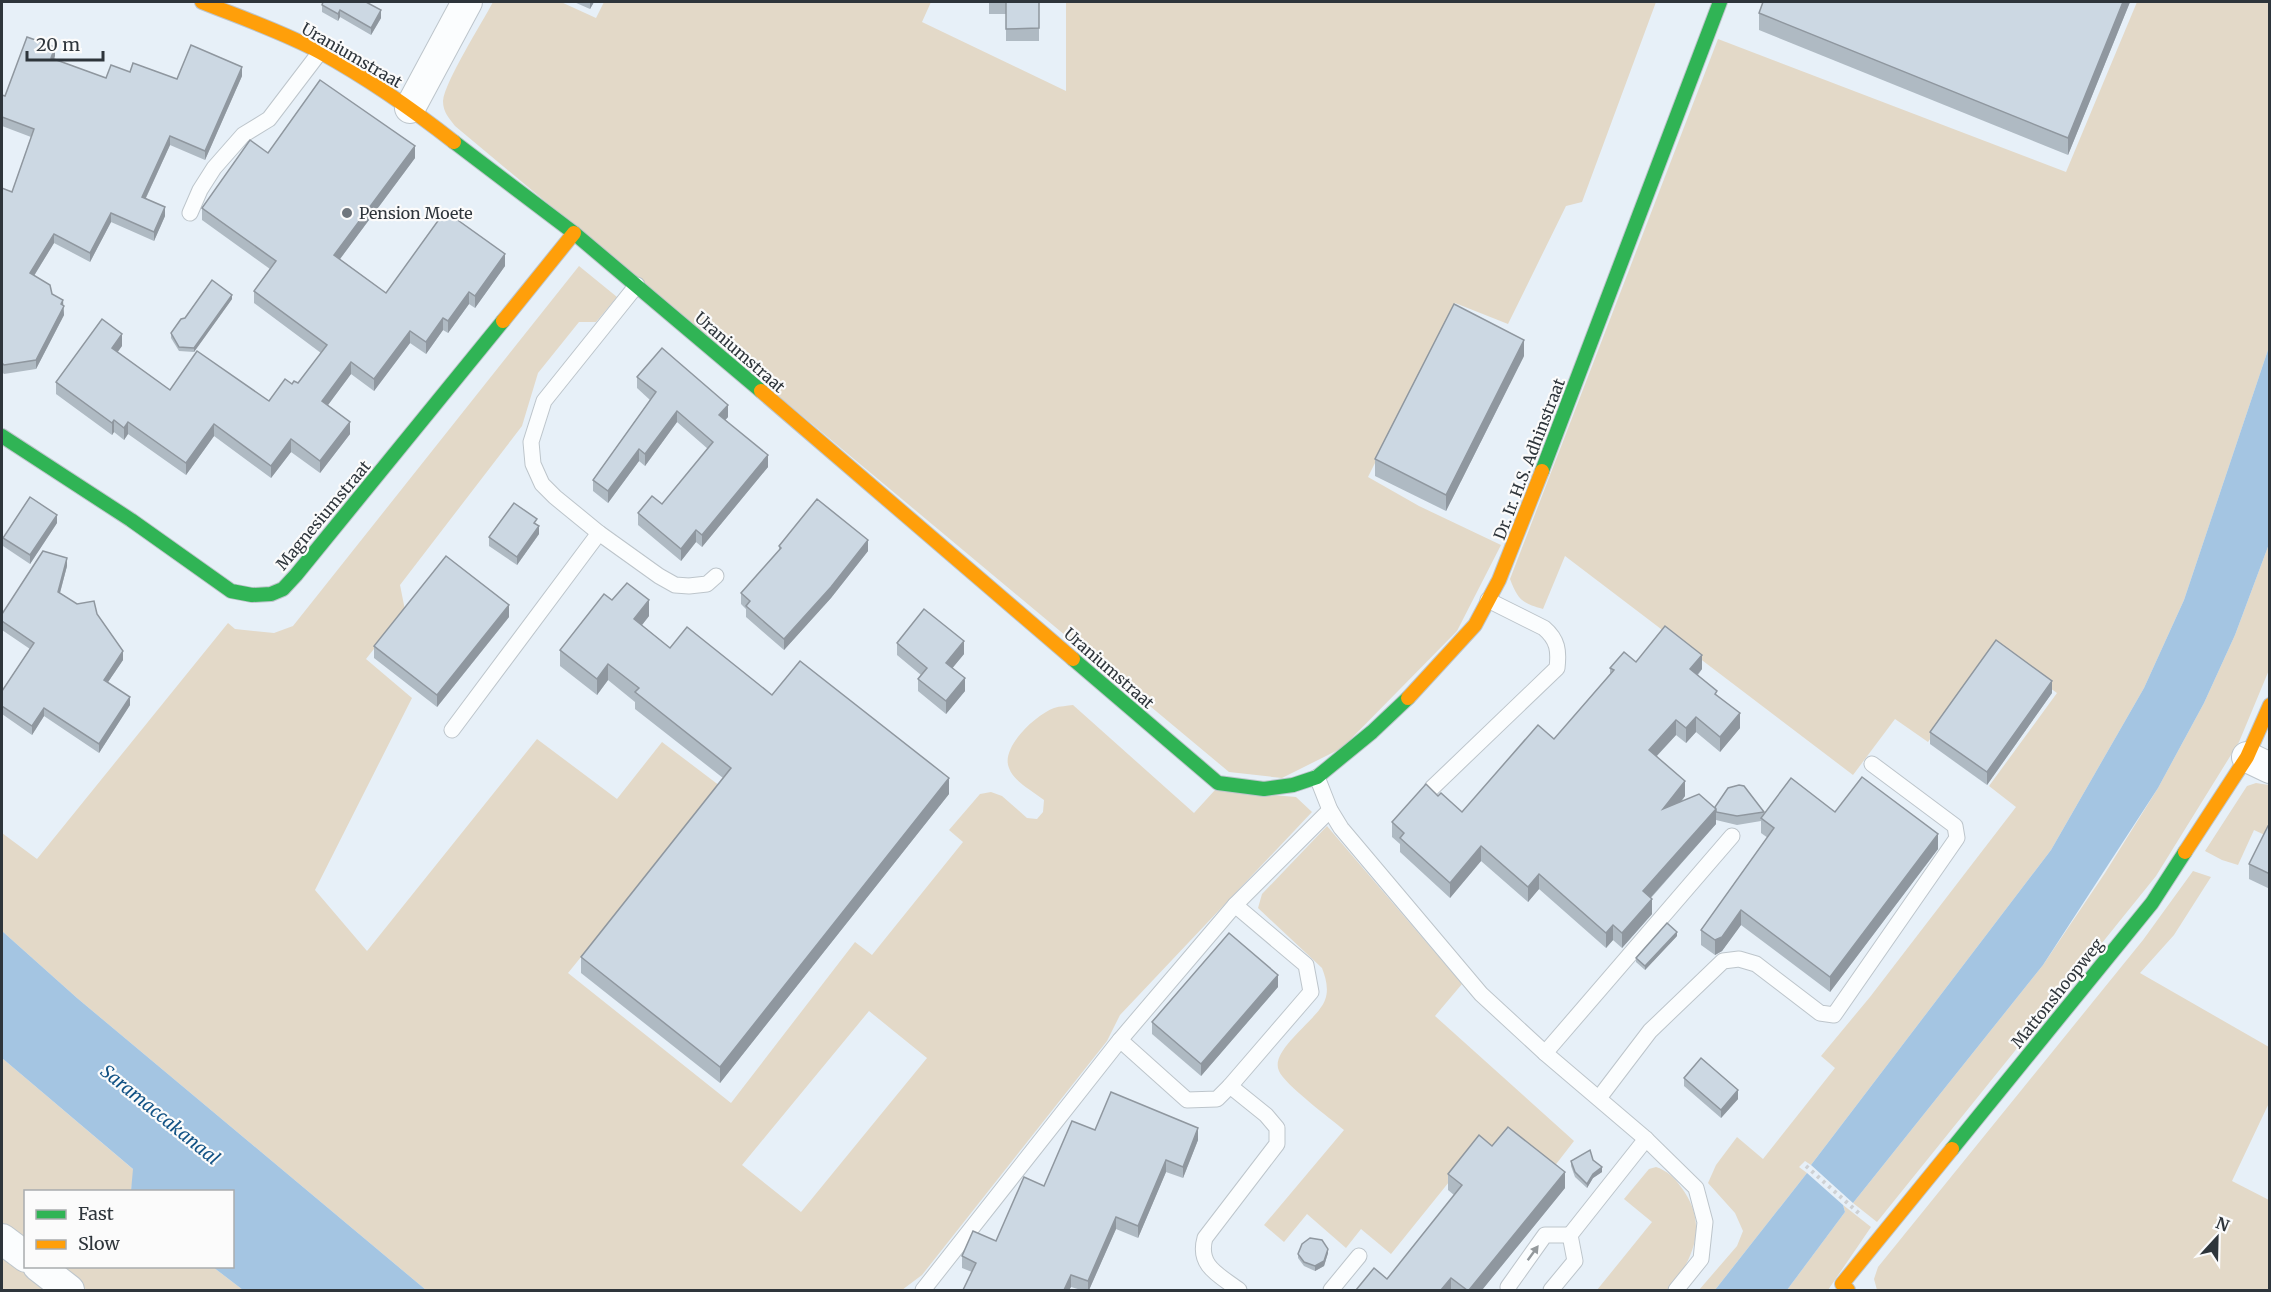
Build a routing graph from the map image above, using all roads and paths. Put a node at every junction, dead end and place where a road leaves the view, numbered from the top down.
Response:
1 (202, 2) edge
2 (467, 2) edge
3 (1720, 2) edge
4 (320, 52) junction
5 (410, 108) junction
6 (190, 213) dead end
7 (573, 233) junction
8 (637, 285) junction
9 (2, 436) edge
10 (599, 533) junction
11 (716, 576) dead end
12 (1488, 600) junction
13 (2270, 705) edge
14 (452, 730) dead end
15 (2258, 763) edge
16 (1872, 764) dead end
17 (1317, 777) junction
18 (1218, 783) joint
19 (1432, 788) edge
20 (1330, 810) junction
21 (1732, 836) dead end
22 (1235, 905) junction
23 (1120, 1040) junction
24 (1545, 1053) junction
25 (1230, 1086) junction
26 (1599, 1098) junction
27 (1646, 1139) junction
28 (1806, 1166) dead end
29 (1851, 1206) dead end
30 (1570, 1235) junction
31 (2, 1239) edge
32 (24, 1256) edge
33 (1359, 1256) dead end
34 (41, 1268) edge
35 (1842, 1288) edge
36 (69, 1290) edge
37 (923, 1290) edge
38 (1239, 1290) edge
39 (1331, 1290) edge
40 (1509, 1290) edge
41 (1551, 1290) edge
42 (1676, 1290) edge

1 - 4 street, Uraniumstraat
2 - 5 street
3 - 12 street, Dr. Ir. H.S. Adhinstraat
4 - 5 street, Uraniumstraat
4 - 6 lane
5 - 7 street, Uraniumstraat
7 - 8 street, Uraniumstraat
7 - 9 street, Magnesiumstraat
8 - 10 lane
8 - 18 street, Uraniumstraat
10 - 11 lane
10 - 14 lane
12 - 17 street, Dr. Ir. H.S. Adhinstraat
12 - 19 lane
13 - 15 street, Mattonshoopweg
15 - 35 street, Mattonshoopweg
16 - 26 lane
17 - 18 street, Dr. Ir. H.S. Adhinstraat
17 - 20 lane
20 - 22 lane
20 - 24 lane
21 - 24 lane
22 - 23 lane
22 - 25 lane
23 - 25 lane
23 - 37 lane
24 - 26 lane
25 - 38 lane
26 - 27 lane
27 - 30 lane
27 - 42 lane
28 - 29 path
40 -> 30 lane
30 - 41 lane
31 - 32 street
33 - 39 lane
34 - 36 street

